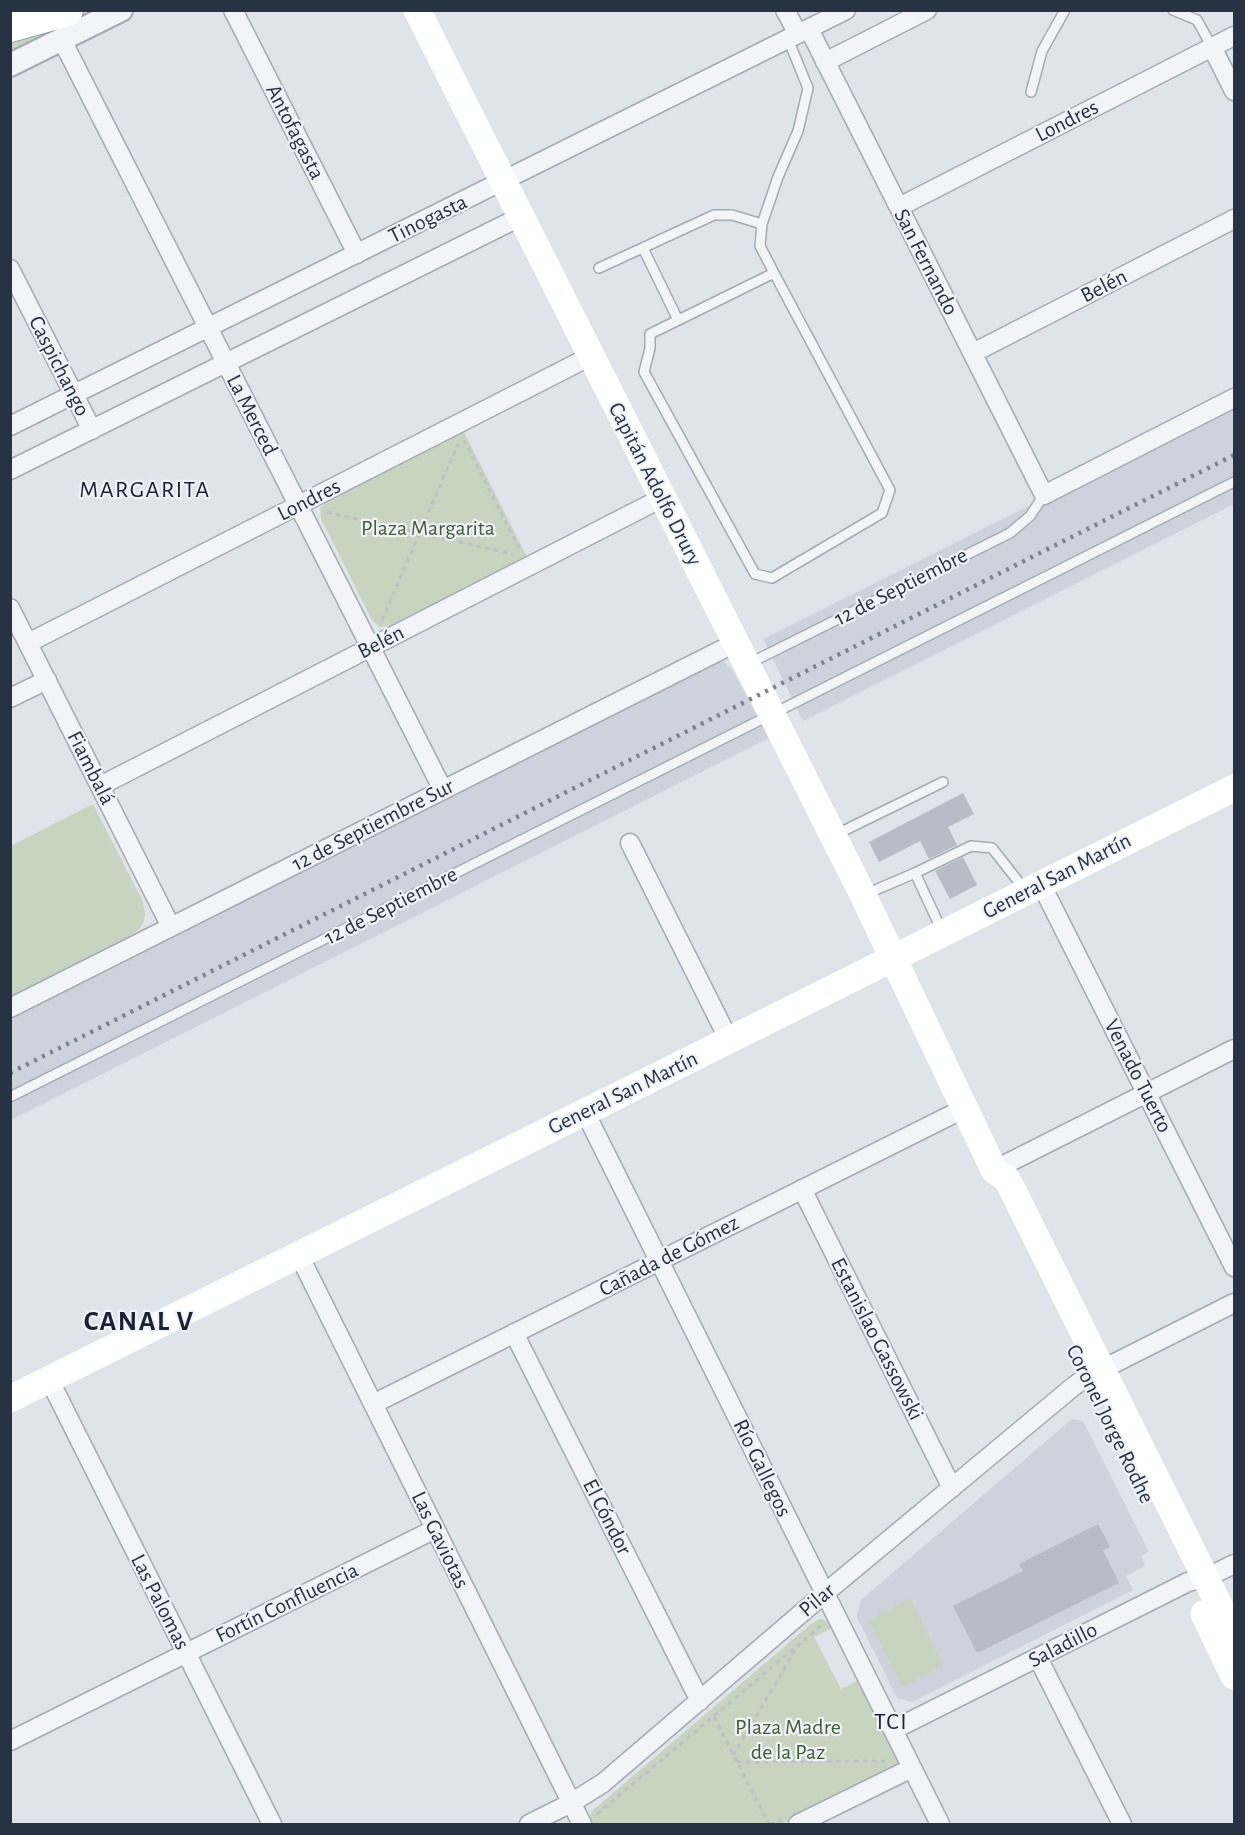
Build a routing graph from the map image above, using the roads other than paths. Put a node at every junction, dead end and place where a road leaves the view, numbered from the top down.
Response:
1 (121, 10) edge
2 (233, 10) edge
3 (417, 10) edge
4 (785, 10) edge
5 (846, 10) edge
6 (927, 10) edge
7 (1065, 10) edge
8 (1173, 10) edge
9 (64, 25) edge
10 (10, 26) edge
11 (798, 34) junction
12 (1234, 36) edge
13 (1212, 47) junction
14 (825, 62) junction
15 (10, 65) edge
16 (1234, 91) edge
17 (1031, 92) dead end
18 (503, 182) junction
19 (899, 207) junction
20 (520, 217) junction
21 (1234, 219) edge
22 (762, 224) junction
23 (643, 248) junction
24 (357, 254) junction
25 (599, 268) dead end
26 (10, 270) edge
27 (774, 273) junction
28 (678, 320) junction
29 (208, 328) junction
30 (973, 353) junction
31 (591, 357) junction
32 (226, 363) junction
33 (74, 394) junction
34 (1234, 398) edge
35 (10, 426) edge
36 (92, 430) junction
37 (10, 470) edge
38 (1234, 482) edge
39 (1044, 495) junction
40 (662, 498) junction
41 (298, 505) junction
42 (10, 608) edge
43 (28, 643) junction
44 (370, 647) junction
45 (741, 654) junction
46 (47, 680) junction
47 (10, 698) edge
48 (771, 715) junction
49 (943, 782) dead end
50 (100, 786) junction
51 (1234, 788) edge
52 (443, 790) junction
53 (833, 836) junction
54 (630, 843) dead end
55 (915, 873) junction
56 (1034, 888) junction
57 (863, 895) junction
58 (171, 927) junction
59 (943, 933) junction
60 (893, 958) junction
61 (10, 1008) edge
62 (729, 1040) junction
63 (1234, 1049) edge
64 (1147, 1093) junction
65 (10, 1097) edge
66 (965, 1108) junction
67 (585, 1112) junction
68 (994, 1170) junction
69 (802, 1189) junction
70 (299, 1255) junction
71 (659, 1261) junction
72 (1234, 1267) edge
73 (1234, 1303) edge
74 (514, 1333) junction
75 (1095, 1373) junction
76 (49, 1379) junction
77 (10, 1399) edge
78 (373, 1404) junction
79 (952, 1488) junction
80 (435, 1529) junction
81 (1234, 1564) edge
82 (1197, 1580) junction
83 (825, 1593) junction
84 (1234, 1635) edge
85 (186, 1653) junction
86 (1038, 1658) junction
87 (1234, 1676) edge
88 (700, 1701) junction
89 (893, 1730) junction
90 (10, 1741) edge
91 (904, 1765) junction
92 (571, 1803) junction
93 (795, 1819) edge
94 (272, 1824) edge
95 (529, 1824) edge
96 (589, 1824) edge
97 (940, 1824) edge
98 (1122, 1824) edge

1 - 9 street
2 - 24 street, Antofagasta
3 - 18 main road, Capitán Adolfo Drury
4 - 11 street, San Fernando
5 - 11 street, Tinogasta
6 - 14 street
7 - 17 lane
8 - 13 lane
9 - 10 highway
9 - 15 street
9 - 29 street, La Merced
11 - 14 street, San Fernando
11 - 18 street, Tinogasta
11 - 22 lane
12 - 13 street, Londres
13 - 16 street
13 - 19 street, Londres
14 - 19 street, San Fernando
18 - 20 main road, Capitán Adolfo Drury
18 - 24 street, Tinogasta
19 - 30 street, San Fernando
20 - 31 main road, Capitán Adolfo Drury
20 - 32 street, Tinogasta
21 - 30 street, Belén
22 - 23 lane
22 - 27 lane
23 - 25 lane
23 - 28 lane
24 - 29 street, Tinogasta
26 - 33 street, Caspichango
27 - 28 lane
27 - 28 lane
29 - 32 street, La Merced
29 - 33 street, Tinogasta
30 - 39 street, San Fernando
31 - 40 main road, Capitán Adolfo Drury
31 - 41 street, Londres
32 - 36 street, Tinogasta
32 - 41 street, La Merced
33 - 35 street, Tinogasta
33 - 36 street, Caspichango
34 - 39 street
36 - 37 street, Tinogasta
38 - 48 lane, 12 de Septiembre
39 - 45 lane, 12 de Septiembre
40 - 44 street, Belén
40 - 45 main road, Capitán Adolfo Drury
41 - 43 street, Londres
41 - 44 street, La Merced
42 - 43 street, Fiambalá
43 - 46 street, Fiambalá
44 - 50 street, Belén
44 - 52 street, La Merced
45 - 48 main road, Capitán Adolfo Drury
45 - 52 street, 12 de Septiembre Sur
46 - 47 street
46 - 50 street, Fiambalá
48 - 53 main road, Capitán Adolfo Drury
48 - 65 lane, 12 de Septiembre
49 - 53 lane
50 - 58 street, Fiambalá
51 - 56 main road, General San Martín
52 - 58 street, 12 de Septiembre Sur
53 - 57 main road, Capitán Adolfo Drury
54 - 62 street
55 - 56 lane
55 - 57 lane
55 - 59 lane
56 - 59 main road, General San Martín
56 - 64 street, Venado Tuerto
57 - 60 main road, Capitán Adolfo Drury
58 - 61 street, 12 de Septiembre Sur
59 - 60 main road, General San Martín
60 - 62 main road, General San Martín
60 - 66 main road, Coronel Jorge Rodhe
62 - 67 main road, General San Martín
63 - 64 street
64 - 68 street
64 - 72 street, Venado Tuerto
66 - 68 main road, Coronel Jorge Rodhe
66 - 69 street, Cañada de Gómez
67 - 70 main road, General San Martín
67 - 71 street, Río Gallegos
68 - 75 main road, Coronel Jorge Rodhe
69 - 71 street, Cañada de Gómez
69 - 79 street, Estanislao Gassowski
70 - 76 main road, General San Martín
70 - 78 street, Las Gaviotas
71 - 74 street, Cañada de Gómez
71 - 83 street, Río Gallegos
73 - 75 street, Pilar
74 - 78 street, Cañada de Gómez
74 - 88 street, El Cóndor
75 - 79 street, Pilar
75 - 82 main road, Coronel Jorge Rodhe
76 - 77 main road, General San Martín
76 - 85 street, Las Palomas
78 - 80 street, Las Gaviotas
79 - 83 street, Pilar
80 - 85 street, Fortín Confluencia
80 - 92 street, Las Gaviotas
81 - 82 street, Saladillo
82 - 84 main road, Coronel Jorge Rodhe
82 - 86 street, Saladillo
82 - 87 main road, Coronel Jorge Rodhe
83 - 88 street, Pilar
83 - 89 street, Río Gallegos
85 - 90 street, Fortín Confluencia
85 - 94 street, Las Palomas
86 - 89 street, Saladillo
86 - 98 street
88 - 92 street, Pilar
89 - 91 street, Río Gallegos
91 - 93 street
91 - 97 street, Río Gallegos
92 - 95 street, Pilar
92 - 96 street, Las Gaviotas

